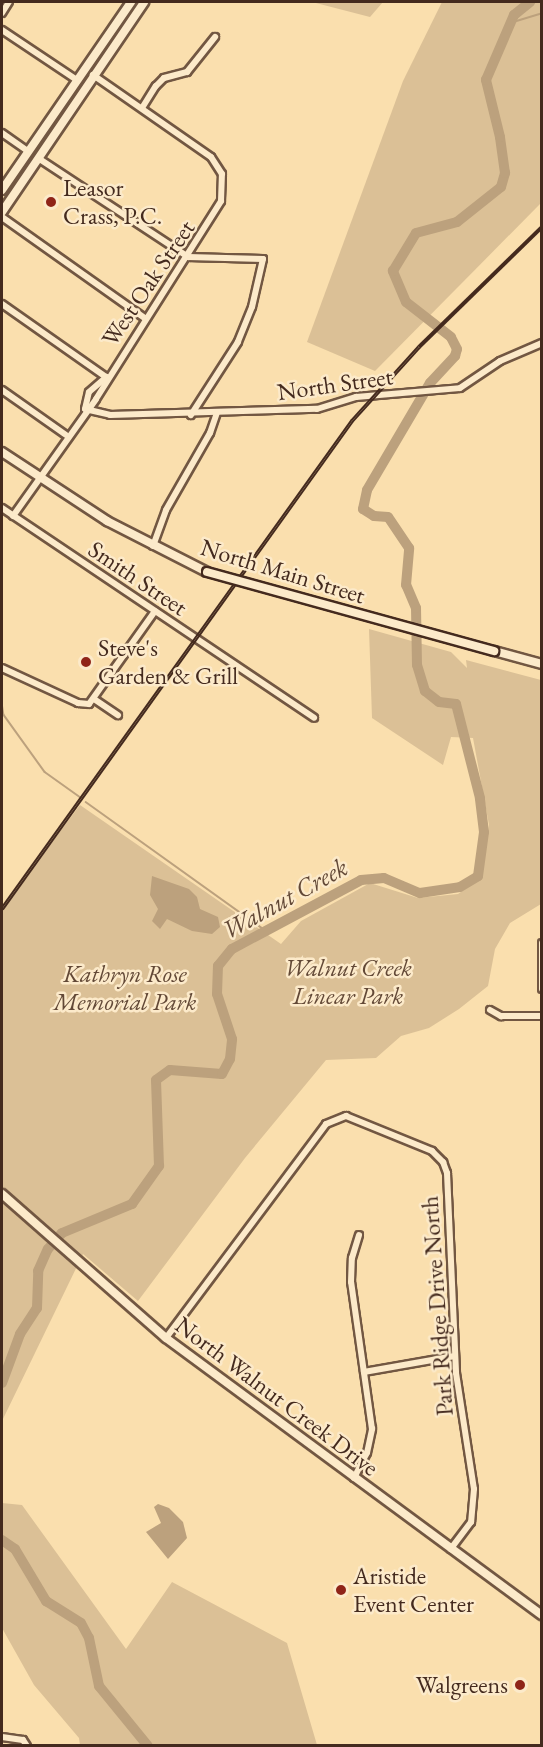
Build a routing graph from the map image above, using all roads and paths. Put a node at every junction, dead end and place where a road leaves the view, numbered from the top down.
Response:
1 (9, 2) edge
2 (130, 2) edge
3 (144, 2) edge
4 (2, 13) edge
5 (2, 30) edge
6 (215, 37) dead end
7 (85, 69) junction
8 (93, 75) junction
9 (77, 80) junction
10 (142, 108) junction
11 (2, 133) edge
12 (28, 151) junction
13 (38, 158) junction
14 (2, 190) edge
15 (2, 212) edge
16 (2, 217) edge
17 (188, 257) junction
18 (2, 304) edge
19 (146, 319) junction
20 (542, 343) edge
21 (106, 376) junction
22 (2, 390) edge
23 (85, 409) junction
24 (217, 413) junction
25 (191, 415) junction
26 (66, 435) junction
27 (2, 452) edge
28 (38, 477) junction
29 (2, 508) edge
30 (13, 516) junction
31 (153, 546) junction
32 (155, 611) junction
33 (542, 664) edge
34 (2, 668) edge
35 (94, 699) junction
36 (118, 715) dead end
37 (314, 718) dead end
38 (542, 943) edge
39 (542, 989) edge
40 (490, 1010) dead end
41 (542, 1016) edge
42 (2, 1194) edge
43 (359, 1235) dead end
44 (166, 1338) junction
45 (455, 1356) junction
46 (364, 1372) junction
47 (354, 1478) junction
48 (451, 1549) junction
49 (542, 1615) edge
50 (2, 1737) edge
51 (27, 1746) edge

1 - 4 street
2 - 7 main road
3 - 8 main road
5 - 9 street
6 - 10 street
7 - 8 main road
7 - 9 main road
8 - 10 street
8 - 13 main road
9 - 12 main road
10 - 17 street, West Oak Street
11 - 12 street
12 - 13 main road
12 - 14 main road
13 - 15 main road
13 - 17 street
16 - 19 street
17 - 19 street, West Oak Street
17 - 25 street
18 - 21 street
19 - 21 street, West Oak Street
20 - 24 street, North Street
21 - 23 street, West Oak Street
22 - 26 street
23 - 25 street, North Street
23 - 26 street, West Oak Street
24 - 25 street, North Street
24 - 31 street
26 - 28 street, West Oak Street
27 - 28 main road, North Main Street
28 - 30 street, West Oak Street
28 - 31 main road, North Main Street
29 - 30 street, Smith Street
30 - 32 street, Smith Street
31 - 33 main road, North Main Street, bridge
32 - 35 street
32 - 37 street, Smith Street
34 - 35 street
35 - 36 street
38 - 39 street
40 - 41 street
42 - 44 main road, North Walnut Creek Drive
43 - 46 street
44 - 45 street, Park Ridge Drive North
44 - 47 main road, North Walnut Creek Drive
45 - 46 street
45 - 48 street, Park Ridge Drive North
46 - 47 street
47 - 48 main road, North Walnut Creek Drive
48 - 49 main road, North Walnut Creek Drive
50 - 51 street

